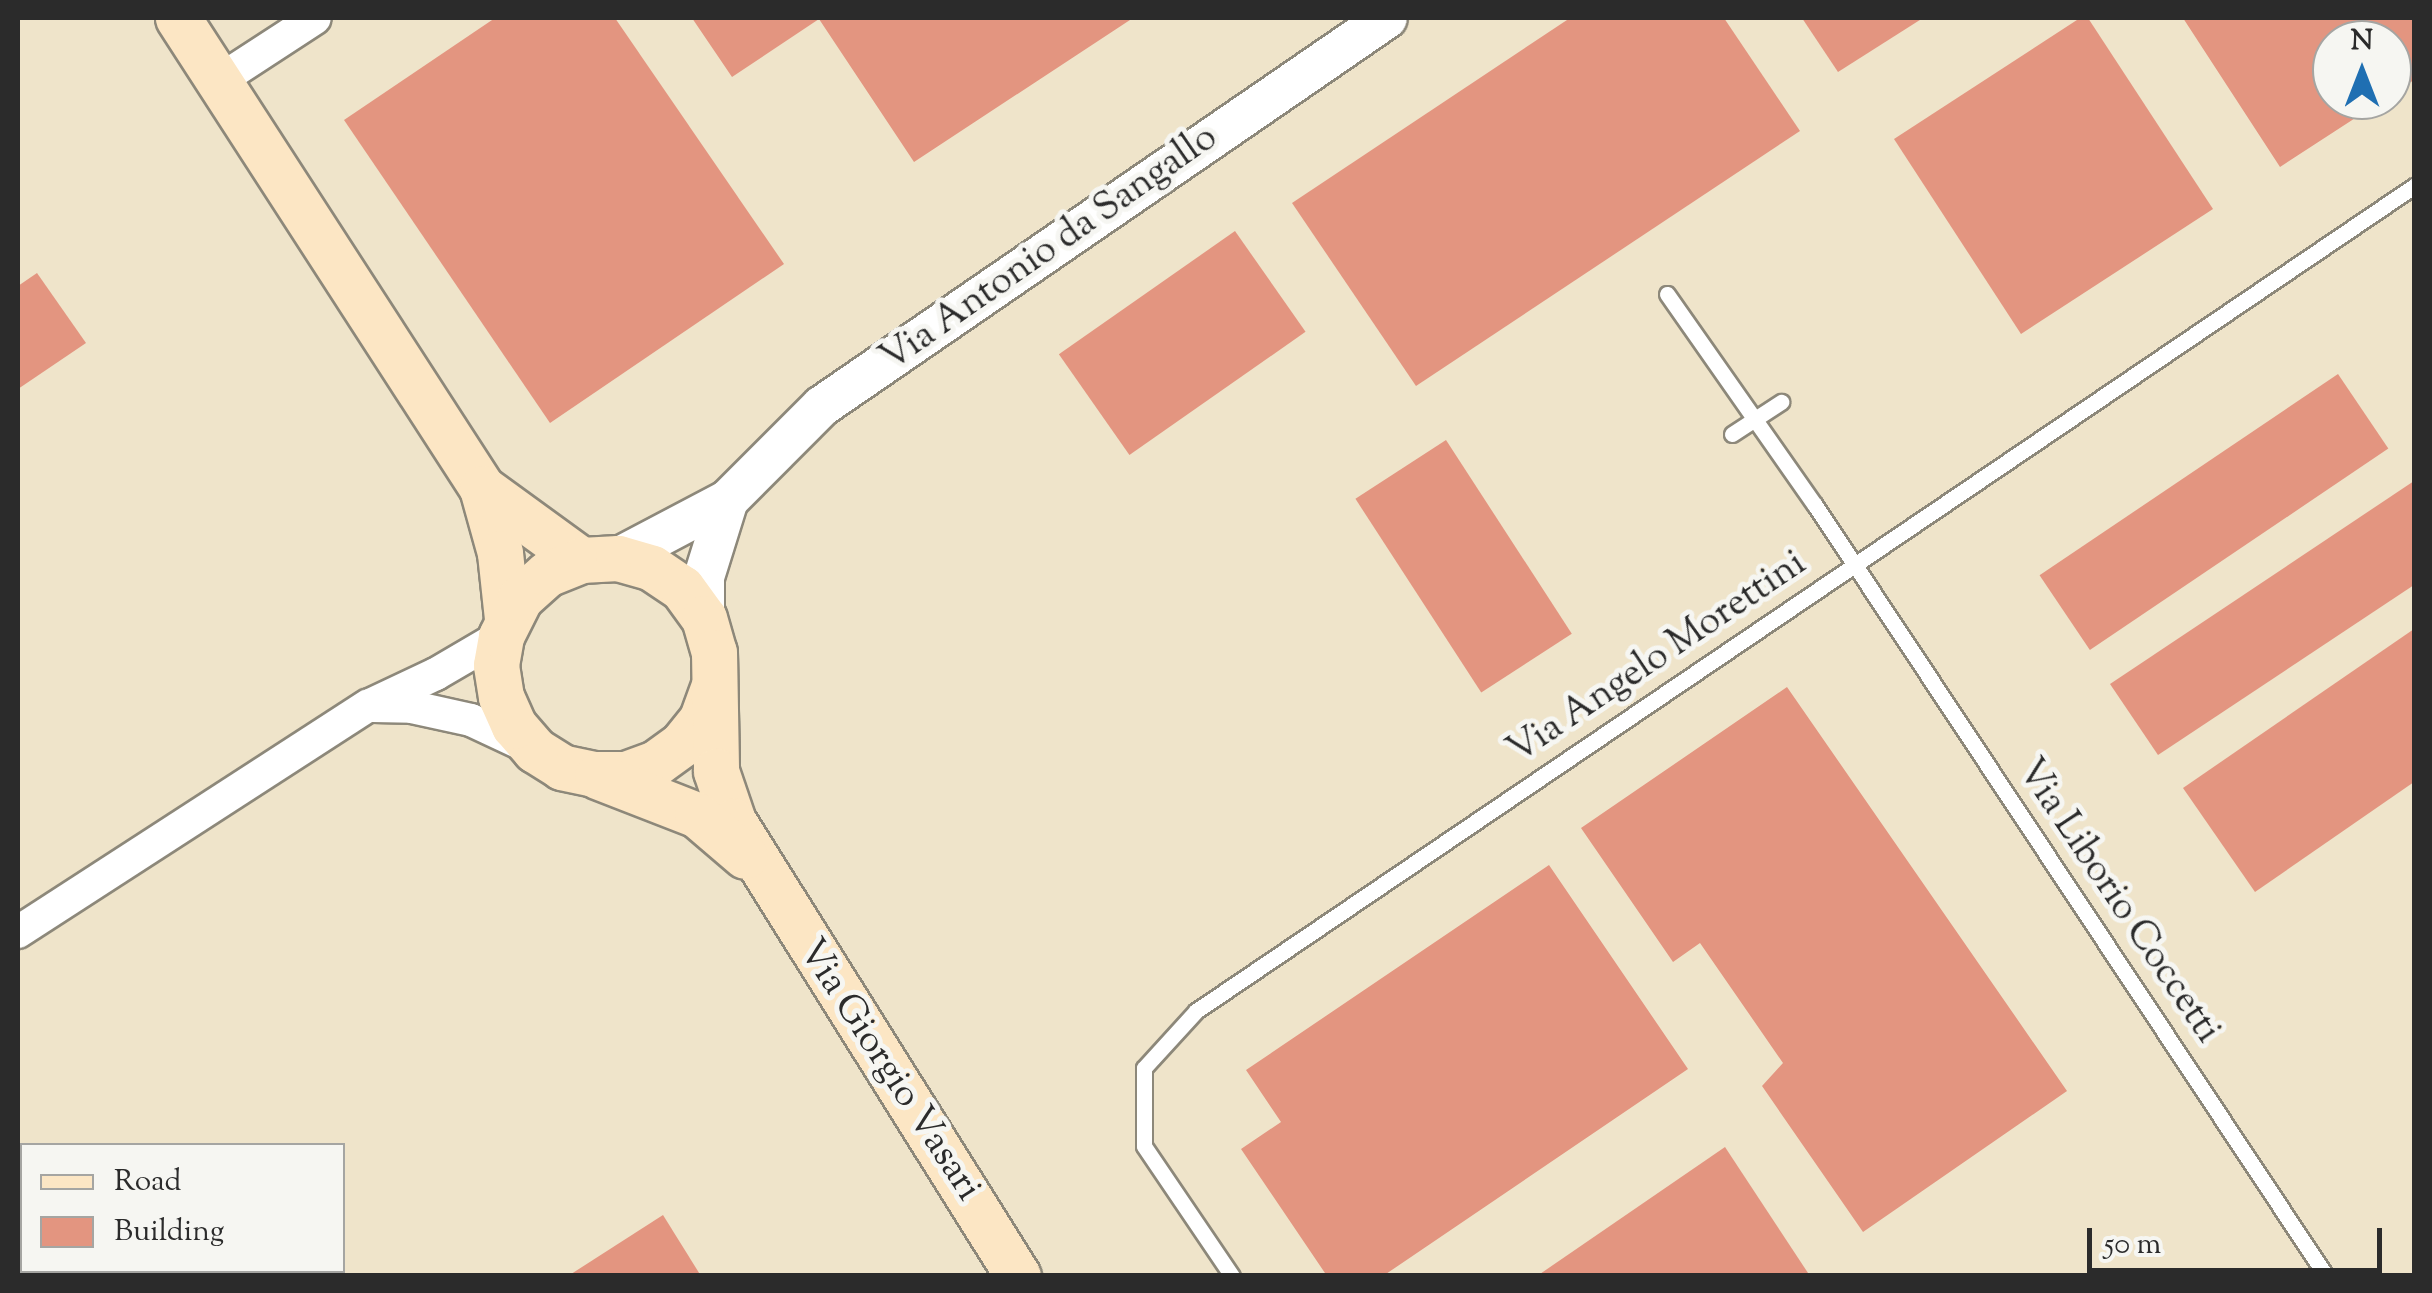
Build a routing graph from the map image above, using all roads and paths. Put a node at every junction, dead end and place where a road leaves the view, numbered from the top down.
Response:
1 (178, 18) edge
2 (315, 18) edge
3 (1387, 18) edge
4 (220, 80) junction
5 (2414, 186) edge
6 (1668, 294) dead end
7 (1781, 402) dead end
8 (1754, 420) junction
9 (1732, 434) dead end
10 (482, 488) junction
11 (728, 500) junction
12 (599, 559) junction
13 (1854, 565) junction
14 (704, 618) junction
15 (504, 628) junction
16 (713, 688) junction
17 (368, 706) junction
18 (536, 750) junction
19 (594, 774) junction
20 (758, 867) junction
21 (18, 932) edge
22 (1018, 1276) edge
23 (1232, 1276) edge
24 (2326, 1276) edge

1 - 4 main road, Via Antonio da Sangallo
2 - 4 street
3 - 11 street, Via Antonio da Sangallo
4 - 10 main road, Via Antonio da Sangallo
5 - 13 lane, Via Angelo Morettini
6 - 8 lane, Via Liborio Coccetti
7 - 8 lane
8 - 9 lane
8 - 13 lane, Via Liborio Coccetti
10 - 12 main road, Via Antonio da Sangallo
10 - 15 main road, Via Antonio da Sangallo
11 - 12 street, Via Antonio da Sangallo
11 - 14 street, Via Antonio da Sangallo
12 - 14 main road, Via Antonio da Sangallo
12 - 15 main road, Via Antonio da Sangallo
13 - 23 lane, Via Angelo Morettini
13 - 24 lane, Via Liborio Coccetti
14 - 16 main road, Via Antonio da Sangallo
15 - 17 street
15 - 18 main road, Via Antonio da Sangallo
16 - 19 main road, Via Antonio da Sangallo
16 - 20 main road, Via Giorgio Vasari
17 - 18 street
17 - 21 street
18 - 19 main road, Via Antonio da Sangallo
19 - 20 main road, Via Giorgio Vasari
20 - 22 main road, Via Giorgio Vasari

